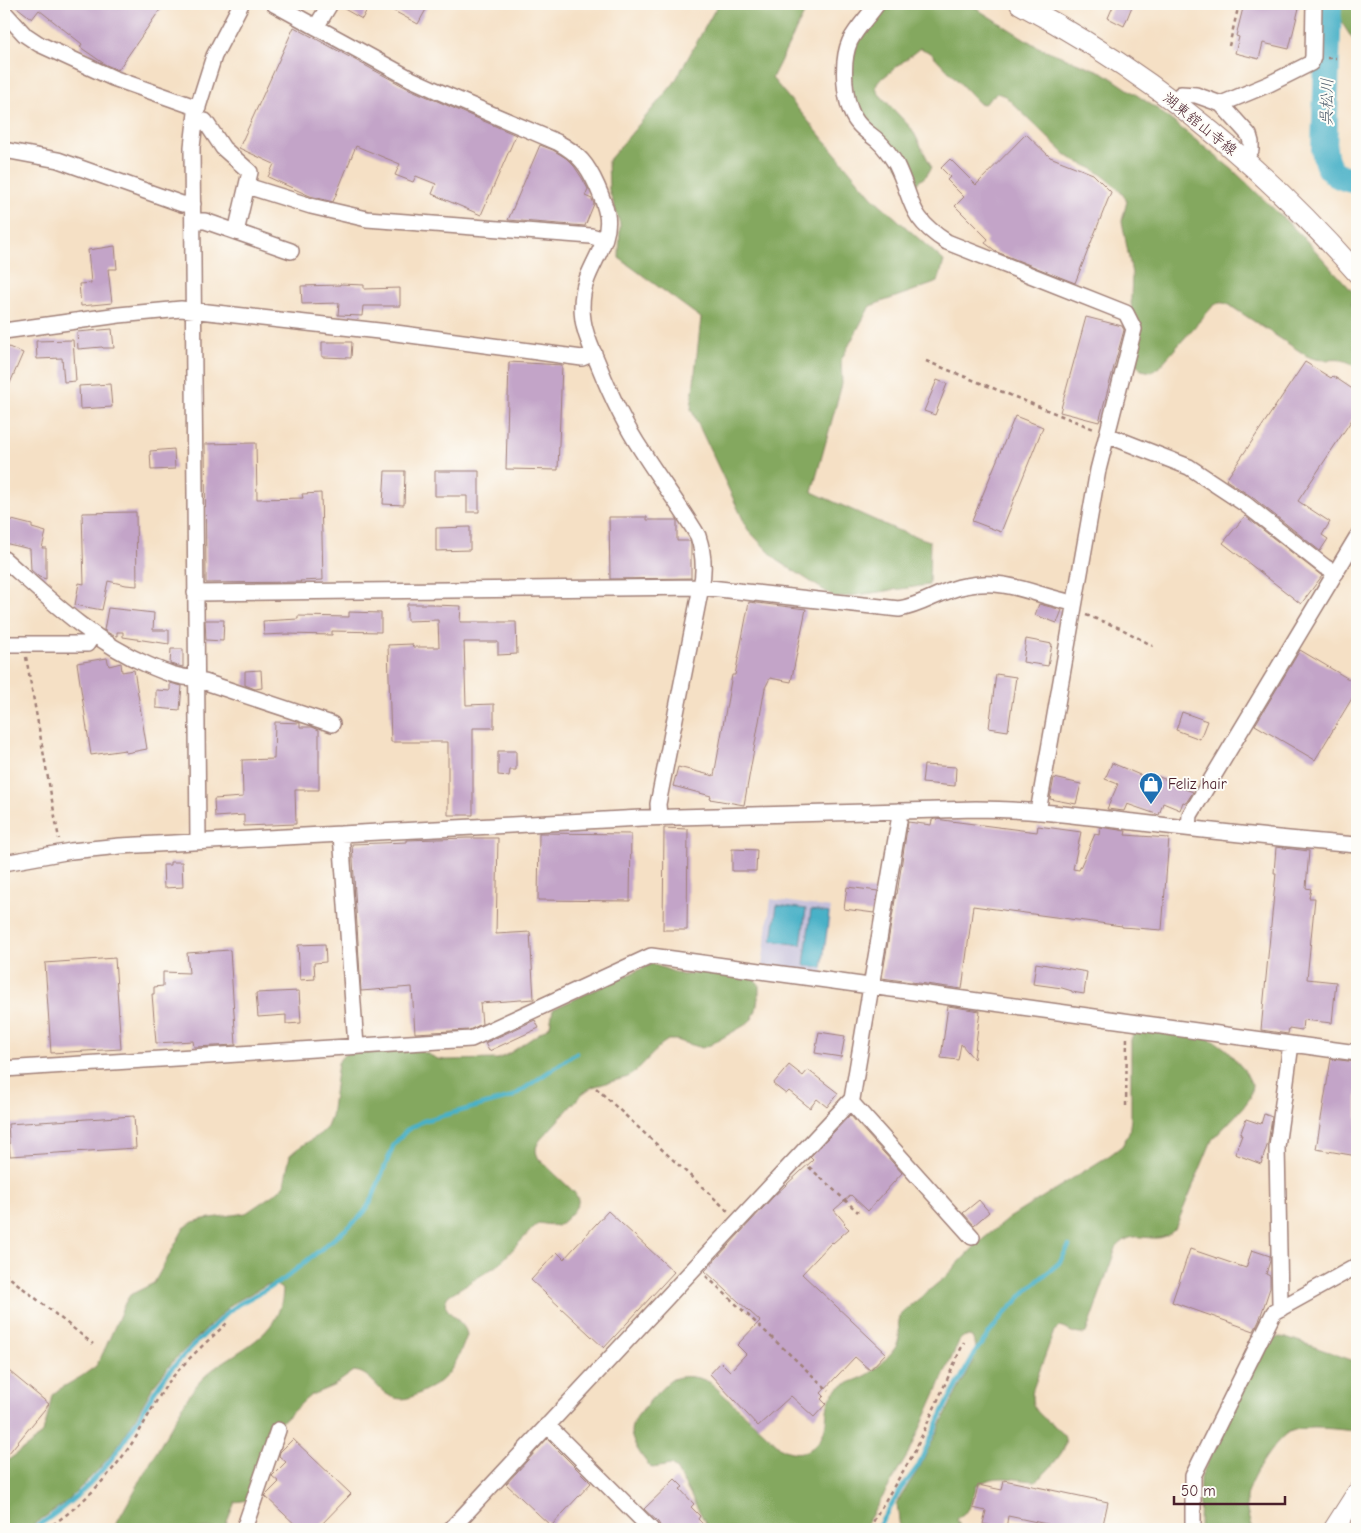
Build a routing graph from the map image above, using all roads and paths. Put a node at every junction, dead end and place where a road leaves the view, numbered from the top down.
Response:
1 (241, 4) edge
2 (274, 4) edge
3 (330, 4) edge
4 (877, 4) edge
5 (1020, 4) edge
6 (1240, 4) edge
7 (1314, 4) edge
8 (4, 12) edge
9 (316, 27) junction
10 (1229, 46) dead end
11 (1174, 103) junction
12 (1221, 104) junction
13 (196, 114) junction
14 (4, 150) edge
15 (1243, 159) junction
16 (247, 186) junction
17 (193, 204) junction
18 (193, 221) junction
19 (236, 232) junction
20 (604, 240) junction
21 (291, 251) dead end
22 (1357, 273) edge
23 (194, 310) junction
24 (4, 331) edge
25 (594, 353) junction
26 (926, 361) dead end
27 (1107, 435) junction
28 (1357, 537) edge
29 (4, 560) edge
30 (1336, 573) junction
31 (701, 588) junction
32 (196, 593) junction
33 (1073, 607) junction
34 (93, 635) junction
35 (4, 644) edge
36 (24, 644) junction
37 (1153, 646) dead end
38 (196, 680) junction
39 (332, 724) dead end
40 (899, 811) junction
41 (1038, 812) junction
42 (659, 817) junction
43 (1189, 828) junction
44 (341, 834) junction
45 (198, 842) junction
46 (1357, 845) edge
47 (62, 853) junction
48 (4, 863) edge
49 (871, 986) junction
50 (1128, 1021) junction
51 (1291, 1044) junction
52 (356, 1046) junction
53 (1357, 1053) edge
54 (4, 1069) edge
55 (596, 1088) dead end
56 (850, 1101) junction
57 (1126, 1106) dead end
58 (798, 1157) junction
59 (858, 1212) dead end
60 (738, 1221) junction
61 (972, 1236) dead end
62 (696, 1266) junction
63 (1357, 1266) edge
64 (4, 1273) edge
65 (1282, 1308) junction
66 (228, 1322) dead end
67 (964, 1342) dead end
68 (93, 1344) dead end
69 (829, 1391) dead end
70 (548, 1426) junction
71 (278, 1430) dead end
72 (1357, 1493) edge
73 (46, 1529) edge
74 (244, 1529) edge
75 (451, 1529) edge
76 (651, 1529) edge
77 (870, 1529) edge
78 (1193, 1529) edge
79 (1334, 1529) edge

1 - 13 street
2 - 9 street
3 - 9 street
4 - 27 street
5 - 11 main road, 湖東舘山寺線
6 - 10 path
7 - 12 street
8 - 13 street
9 - 20 street
11 - 12 street
11 - 15 main road, 湖東舘山寺線
12 - 15 street
13 - 16 street
13 - 17 street
14 - 17 street
15 - 22 main road, 湖東舘山寺線
16 - 19 street
16 - 20 street
17 - 18 street
18 - 19 street
18 - 23 street
19 - 21 street
20 - 25 street
23 - 24 street
23 - 25 street
23 - 32 street
25 - 31 street
26 - 27 path
27 - 30 street
27 - 33 street
28 - 30 street
29 - 34 street
30 - 43 street
31 - 32 street
31 - 33 street
31 - 42 street
32 - 38 street
33 - 37 path
33 - 41 street
34 - 36 street
34 - 38 street
35 - 36 street
36 - 47 path
38 - 39 street
38 - 45 street
40 - 41 street
40 - 42 street
40 - 49 street
41 - 43 street
42 - 44 street
43 - 46 street
44 - 45 street
44 - 52 street
45 - 47 street
47 - 48 street
49 - 50 street
49 - 52 street
49 - 56 street
50 - 51 street
50 - 57 path
51 - 53 street
51 - 65 street
52 - 54 street
55 - 60 path
56 - 58 street
56 - 61 street
58 - 59 path
58 - 60 street
60 - 62 street
62 - 69 path
62 - 70 street
63 - 65 street
64 - 68 path
65 - 78 street
66 - 73 path
67 - 77 path
70 - 75 street
70 - 76 street
71 - 74 street
72 - 79 main road

